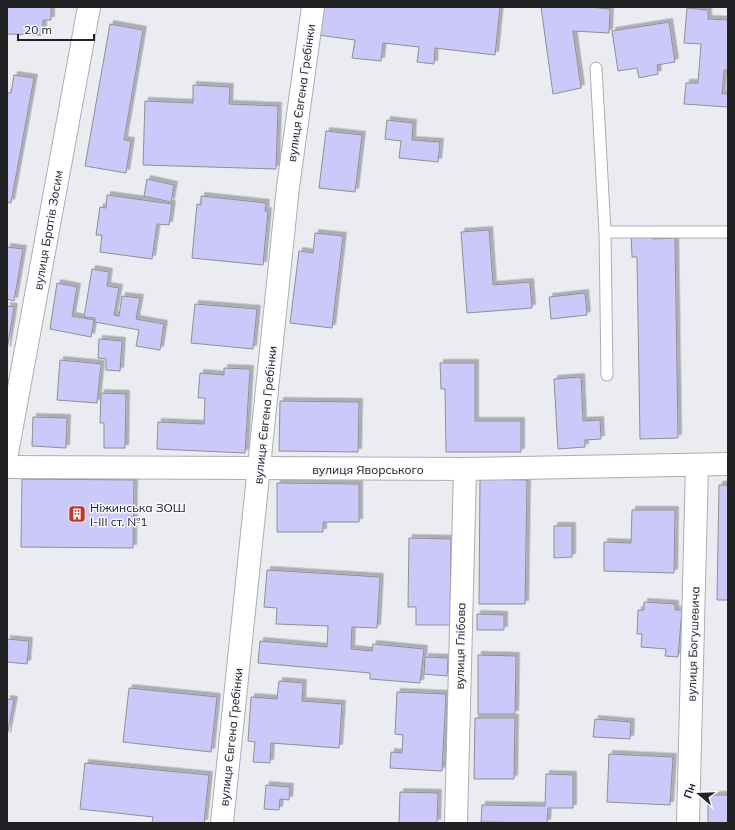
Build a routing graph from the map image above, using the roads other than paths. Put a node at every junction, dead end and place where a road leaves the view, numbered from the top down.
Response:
1 (89, 7) edge
2 (313, 7) edge
3 (596, 68) dead end
4 (605, 232) junction
5 (728, 232) edge
6 (607, 375) dead end
7 (7, 453) edge
8 (728, 464) edge
9 (697, 465) junction
10 (7, 467) edge
11 (260, 469) junction
12 (465, 469) junction
13 (222, 823) edge
14 (456, 823) edge
15 (688, 823) edge

1 - 7 street, вулиця Братів Зосим
2 - 11 street, вулиця Євгена Гребінки
3 - 4 lane
4 - 5 lane
4 - 6 lane
8 - 9 street, вулиця Яворського
9 - 12 street, вулиця Яворського
9 - 15 street, вулиця Богушевича
10 - 11 street, вулиця Яворського
11 - 12 street, вулиця Яворського
11 - 13 street, вулиця Євгена Гребінки
12 - 14 street, вулиця Глібова

